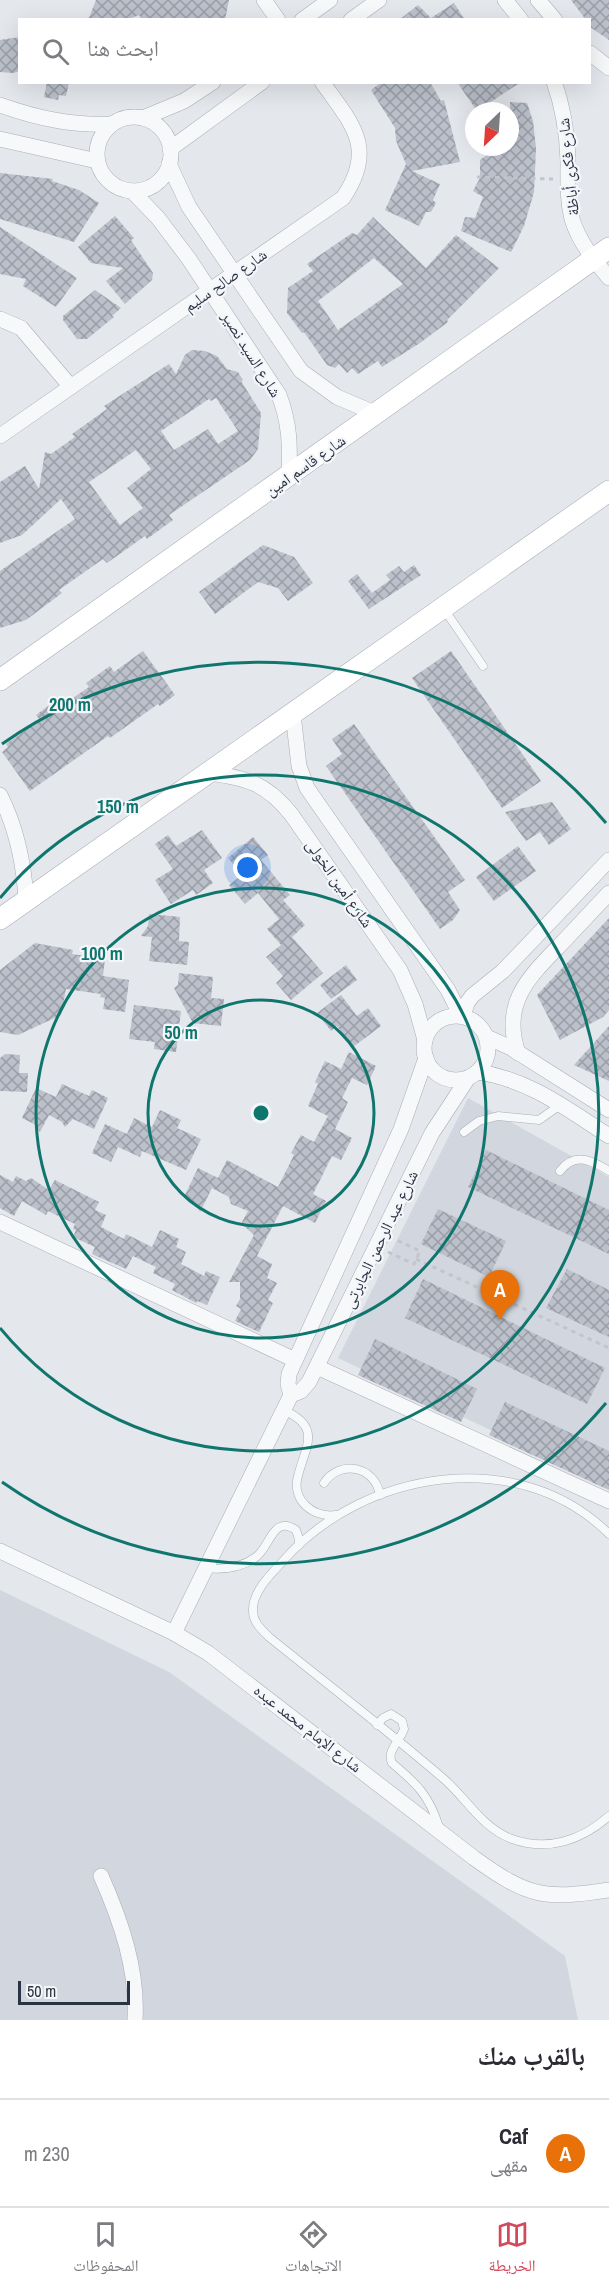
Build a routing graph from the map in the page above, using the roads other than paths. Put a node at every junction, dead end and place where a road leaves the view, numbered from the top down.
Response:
1 (264, 0) edge
2 (330, 0) edge
3 (379, 0) edge
4 (505, 0) edge
5 (538, 0) edge
6 (277, 18) edge
7 (305, 18) edge
8 (354, 18) edge
9 (519, 18) edge
10 (553, 18) edge
11 (591, 54) edge
12 (609, 68) edge
13 (210, 84) edge
14 (260, 84) edge
15 (323, 84) edge
16 (556, 84) edge
17 (0, 105) edge
18 (143, 118) junction
19 (112, 124) junction
20 (0, 139) edge
21 (170, 157) junction
22 (97, 160) junction
23 (132, 191) junction
24 (601, 253) edge
25 (236, 273) junction
26 (609, 278) edge
27 (212, 291) junction
28 (0, 319) edge
29 (71, 387) junction
30 (377, 414) junction
31 (0, 436) edge
32 (289, 476) junction
33 (609, 491) edge
34 (443, 608) junction
35 (483, 666) dead end
36 (0, 680) edge
37 (293, 714) junction
38 (210, 773) junction
39 (0, 795) edge
40 (609, 860) edge
41 (609, 893) edge
42 (26, 900) junction
43 (0, 919) edge
44 (462, 1016) junction
45 (487, 1037) junction
46 (425, 1040) junction
47 (519, 1053) junction
48 (426, 1058) junction
49 (473, 1075) junction
50 (560, 1105) junction
51 (609, 1110) edge
52 (464, 1132) dead end
53 (609, 1136) edge
54 (561, 1171) dead end
55 (609, 1171) edge
56 (0, 1222) edge
57 (295, 1360) junction
58 (317, 1367) junction
59 (291, 1395) junction
60 (283, 1410) junction
61 (324, 1483) dead end
62 (380, 1495) junction
63 (609, 1501) edge
64 (340, 1514) junction
65 (609, 1534) edge
66 (299, 1545) junction
67 (0, 1551) edge
68 (206, 1568) junction
69 (174, 1633) junction
70 (377, 1725) junction
71 (398, 1741) junction
72 (609, 1816) edge
73 (440, 1831) junction
74 (101, 1876) dead end
75 (609, 1890) edge
76 (135, 2020) edge

1 - 6 street
2 - 7 street
3 - 8 street
4 - 9 street
5 - 10 street
11 - 12 street
13 - 18 street
14 - 21 street
15 - 25 street, شارع صالح سليم
16 - 24 street, شارع فكرى أباظة
17 - 19 street
18 - 19 street
18 - 21 street
19 - 22 street
20 - 22 street
21 - 23 street
21 - 25 street, شارع السيد نصير
22 - 23 street
23 - 27 street, شارع السيد نصير
24 - 26 street, شارع فكرى أباظة
24 - 30 main road, شارع قاسم امين
25 - 27 street, شارع صالح سليم
25 - 30 street, شارع السيد نصير
27 - 29 street, شارع صالح سليم
27 - 32 street, شارع السيد نصير
28 - 29 street
29 - 31 street, شارع صالح سليم
30 - 32 main road, شارع قاسم امين
32 - 36 main road, شارع قاسم امين
33 - 34 main road
34 - 35 lane
34 - 37 main road
37 - 38 main road
37 - 44 street, شارع أمين الخولى
38 - 42 main road
38 - 46 street, شارع أمين الخولى
39 - 42 street
40 - 44 street
41 - 47 street
42 - 43 main road
44 - 45 street
44 - 46 street
45 - 47 street
45 - 49 street
46 - 48 street
47 - 51 street
48 - 49 street
48 - 57 street, شارع عبد الرحمن الجابرتى
49 - 50 street
49 - 58 street, شارع عبد الرحمن الجابرتى
50 - 52 lane
50 - 53 street
54 - 55 lane
56 - 57 street
57 - 59 street, شارع عبد الرحمن الجابرتى
58 - 59 street, شارع عبد الرحمن الجابرتى
58 - 63 street
59 - 60 street, شارع عبد الرحمن الجابرتى
60 - 64 lane
60 - 68 street, شارع عبد الرحمن الجابرتى
61 - 62 lane
62 - 64 lane
62 - 65 lane
64 - 66 lane
66 - 68 lane
66 - 70 lane
67 - 69 street, شارع الإمام محمد عبده
68 - 69 street, شارع عبد الرحمن الجابرتى
69 - 73 street, شارع الإمام محمد عبده
70 - 71 lane
70 - 71 lane
71 - 72 lane
71 - 73 lane
73 - 75 street, شارع الإمام محمد عبده
74 - 76 street

